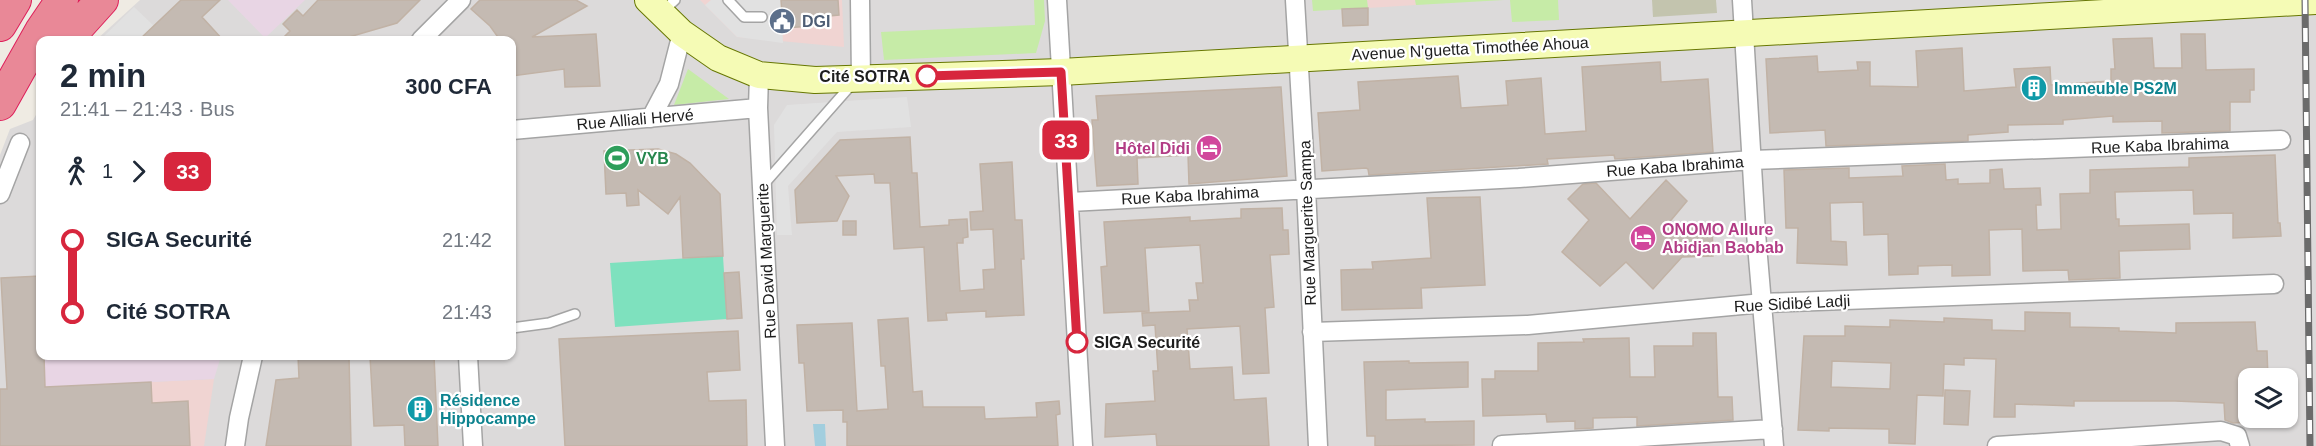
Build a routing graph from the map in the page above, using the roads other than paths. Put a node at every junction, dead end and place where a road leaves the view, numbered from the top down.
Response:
1 (15, 0) edge
2 (38, 0) edge
3 (62, 0) edge
4 (102, 0) edge
5 (461, 0) edge
6 (728, 0) edge
7 (860, 0) edge
8 (1057, 0) edge
9 (1295, 0) edge
10 (1742, 0) edge
11 (2316, 1) edge
12 (662, 4) edge
13 (762, 17) dead end
14 (0, 25) edge
15 (682, 33) junction
16 (1744, 34) junction
17 (39, 36) edge
18 (70, 36) edge
19 (425, 36) edge
20 (36, 41) edge
21 (1299, 58) junction
22 (0, 63) edge
23 (1061, 72) junction
24 (759, 75) junction
25 (36, 77) edge
26 (859, 79) junction
27 (0, 104) edge
28 (758, 108) junction
29 (0, 118) edge
30 (651, 118) junction
31 (516, 130) edge
32 (2280, 140) dead end
33 (20, 143) dead end
34 (1752, 160) junction
35 (762, 186) junction
36 (1306, 188) junction
37 (0, 194) edge
38 (1070, 202) junction
39 (2274, 284) dead end
40 (1763, 303) junction
41 (575, 314) dead end
42 (516, 327) edge
43 (1312, 332) junction
44 (252, 360) edge
45 (468, 360) edge
46 (1774, 437) edge
47 (2056, 444) edge
48 (1502, 445) edge
49 (235, 446) edge
50 (473, 446) edge
51 (775, 446) edge
52 (1083, 446) edge
53 (1318, 446) edge
54 (1997, 446) edge
55 (2240, 446) edge

1 - 14 highway
2 - 22 highway
3 - 17 highway
4 - 18 highway
5 - 19 street
6 - 13 lane
7 - 26 street
8 - 23 street
9 - 21 street, Rue Marguerite Sampa
10 - 16 street
11 - 16 street, Avenue N'guetta Timothée Ahoua
12 - 15 street, Avenue N'guetta Timothée Ahoua
15 - 24 street, Avenue N'guetta Timothée Ahoua
15 - 30 street
16 - 21 street, Avenue N'guetta Timothée Ahoua
16 - 34 street
20 - 27 highway
21 - 23 street, Avenue N'guetta Timothée Ahoua
21 - 36 street, Rue Marguerite Sampa
23 - 26 street, Avenue N'guetta Timothée Ahoua
23 - 38 street
24 - 26 street, Avenue N'guetta Timothée Ahoua
24 - 28 street, Rue David Marguerite
25 - 29 highway
26 - 35 lane
28 - 30 street, Rue Alliali Hervé
28 - 35 street, Rue David Marguerite
30 - 31 street, Rue Alliali Hervé
32 - 34 street, Rue Kaba Ibrahima
33 - 37 street
34 - 36 street, Rue Kaba Ibrahima
34 - 40 street
35 - 51 street, Rue David Marguerite
36 - 38 street, Rue Kaba Ibrahima
36 - 43 street, Rue Marguerite Sampa
38 - 52 street
39 - 40 street, Rue Sidibé Ladji
40 - 43 street, Rue Sidibé Ladji
40 - 46 street
41 - 42 lane
43 - 53 street, Rue Marguerite Sampa
44 - 49 street
45 - 50 street
46 - 48 street
47 - 54 street
47 - 55 street

